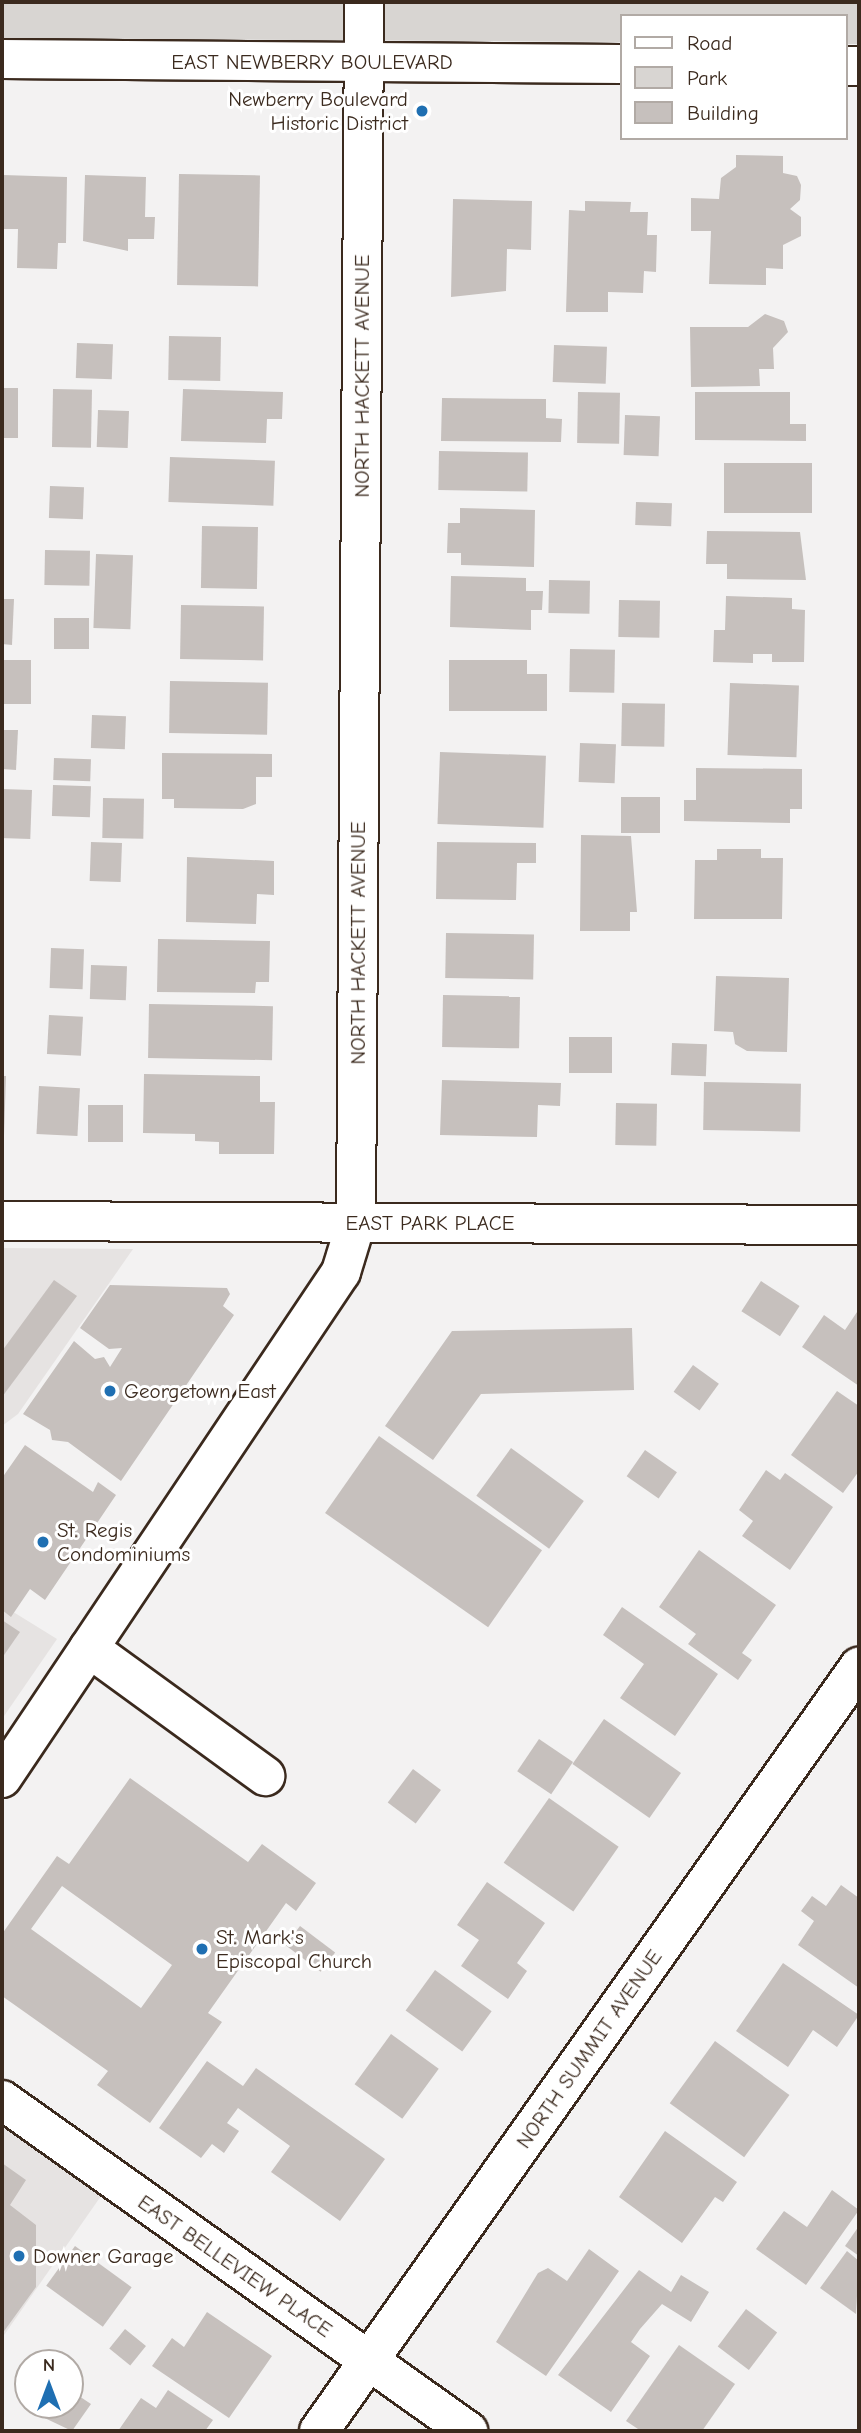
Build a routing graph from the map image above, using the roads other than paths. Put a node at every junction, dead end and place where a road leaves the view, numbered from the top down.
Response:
1 (365, 2) edge
2 (2, 59) edge
3 (364, 62) junction
4 (620, 64) edge
5 (2, 1222) edge
6 (356, 1223) junction
7 (859, 1225) edge
8 (89, 1648) junction
9 (859, 1667) edge
10 (265, 1776) dead end
11 (2, 1778) edge
12 (2, 2100) edge
13 (368, 2361) junction
14 (319, 2431) edge
15 (468, 2431) edge

1 - 3 street, NORTH HACKETT AVENUE
2 - 3 street, EAST NEWBERRY BOULEVARD
3 - 4 street, EAST NEWBERRY BOULEVARD
3 - 6 street, NORTH HACKETT AVENUE
5 - 6 street, EAST PARK PLACE
6 - 7 street, EAST PARK PLACE
6 - 8 street, NORTH HACKETT AVENUE
8 - 10 street
8 - 11 street, NORTH HACKETT AVENUE
9 - 13 street, NORTH SUMMIT AVENUE
12 - 13 street, EAST BELLEVIEW PLACE
13 - 14 street, NORTH SUMMIT AVENUE
13 - 15 street, EAST BELLEVIEW PLACE

